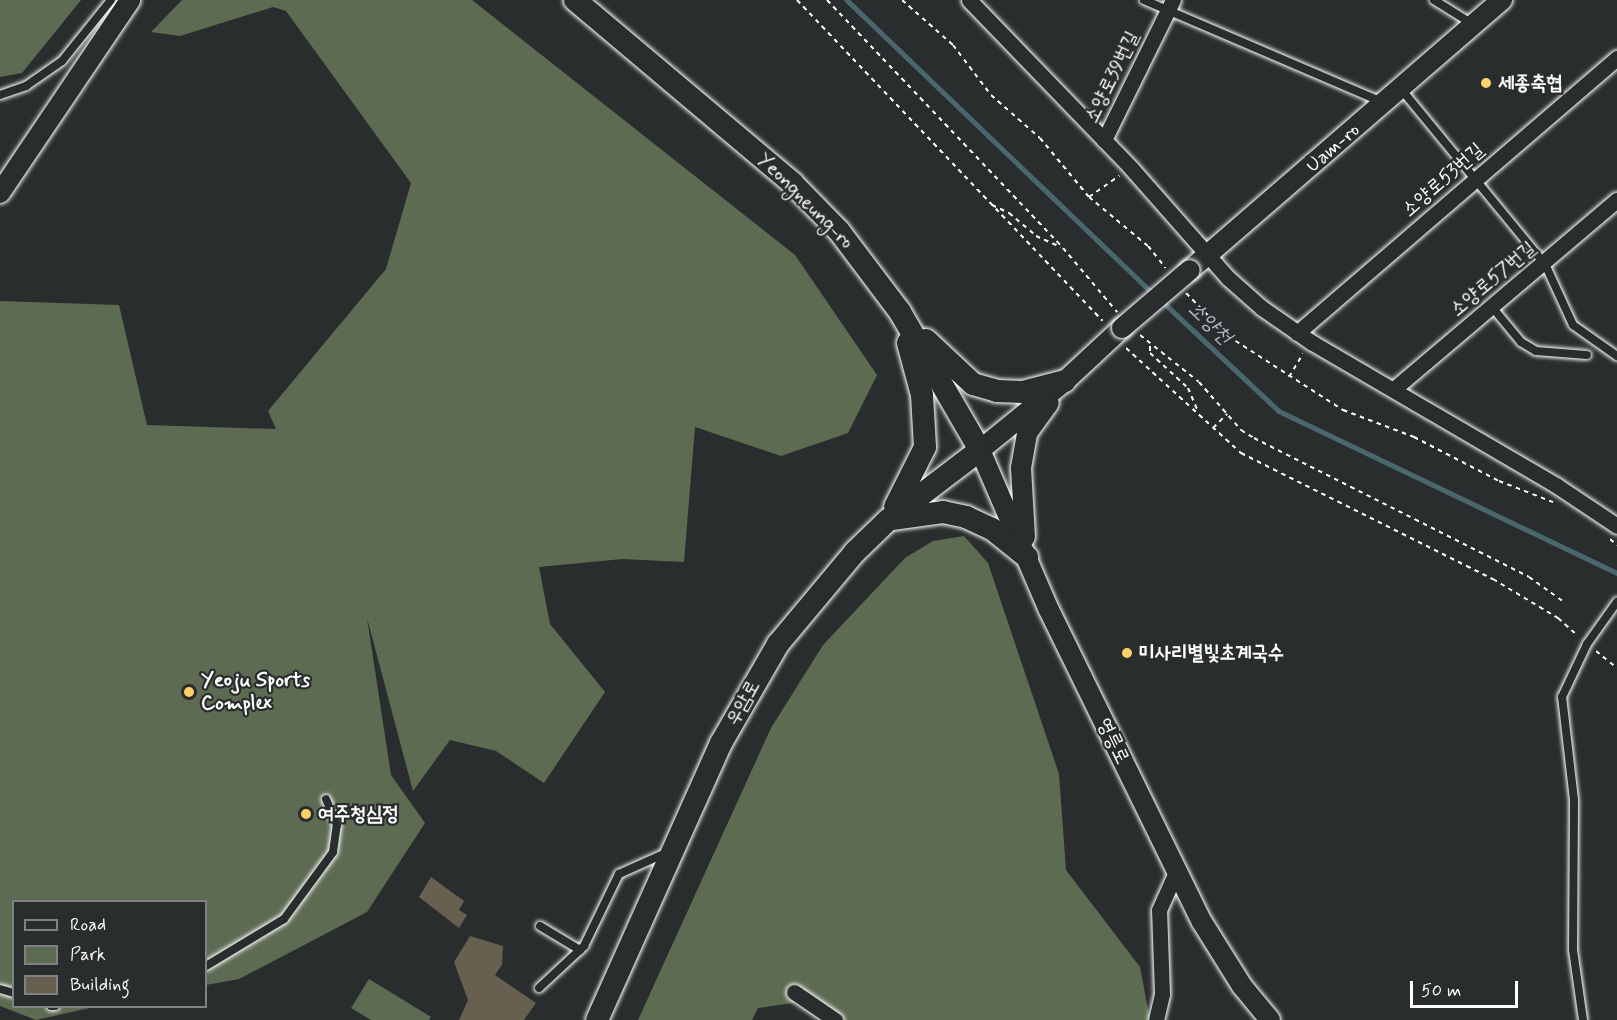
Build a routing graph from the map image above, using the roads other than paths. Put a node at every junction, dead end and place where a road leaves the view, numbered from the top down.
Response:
1 (111, 0) edge
2 (130, 0) edge
3 (575, 0) edge
4 (969, 0) edge
5 (1144, 0) edge
6 (1434, 0) edge
7 (1482, 0) edge
8 (1502, 0) edge
9 (1170, 5) edge
10 (1474, 25) junction
11 (1617, 58) edge
12 (1401, 89) junction
13 (0, 95) edge
14 (1385, 104) junction
15 (1104, 140) junction
16 (1474, 181) junction
17 (0, 193) edge
18 (1617, 200) edge
19 (1210, 254) junction
20 (1545, 264) junction
21 (1492, 308) junction
22 (900, 312) junction
23 (1297, 333) junction
24 (1587, 355) dead end
25 (1617, 356) edge
26 (1065, 381) junction
27 (1395, 388) junction
28 (980, 450) junction
29 (888, 520) junction
30 (1617, 526) edge
31 (1027, 557) junction
32 (1617, 602) edge
33 (326, 799) dead end
34 (673, 850) junction
35 (1177, 870) junction
36 (540, 926) dead end
37 (580, 950) junction
38 (207, 965) edge
39 (539, 988) dead end
40 (794, 992) dead end
41 (597, 1020) edge
42 (835, 1020) edge
43 (1156, 1020) edge
44 (1270, 1020) edge
45 (1583, 1020) edge

1 - 13 lane
2 - 17 street
3 - 22 main road, Yeongneung-ro
4 - 15 street
5 - 9 lane
6 - 10 lane
7 - 10 street
8 - 10 street, Uam-ro
9 - 14 lane
9 - 15 street, 소양로39번길
10 - 12 street, Uam-ro
11 - 16 street, 소양로53번길
12 - 14 street, Uam-ro
12 - 16 lane
14 - 19 street, Uam-ro
15 - 19 street
16 - 20 lane
16 - 23 street, 소양로53번길
18 - 20 street, 소양로57번길
19 - 23 street
19 - 26 street, Uam-ro, bridge
20 - 21 street, 소양로57번길
20 - 25 lane
21 - 24 lane
21 - 27 street, 소양로57번길
22 - 26 main road
22 - 28 main road, Yeongneung-ro
22 - 29 main road
23 - 27 street
26 - 28 street
26 - 31 street
27 - 30 street
28 - 29 main road, 우암로
28 - 31 street, 영릉로
29 - 31 main road
29 - 34 main road, 우암로
31 - 35 street, 영릉로
32 - 45 lane
33 - 38 lane
34 - 37 lane
34 - 41 main road, 우암로
35 - 43 street
35 - 44 street, 영릉로
36 - 37 lane
37 - 39 lane
40 - 42 street

